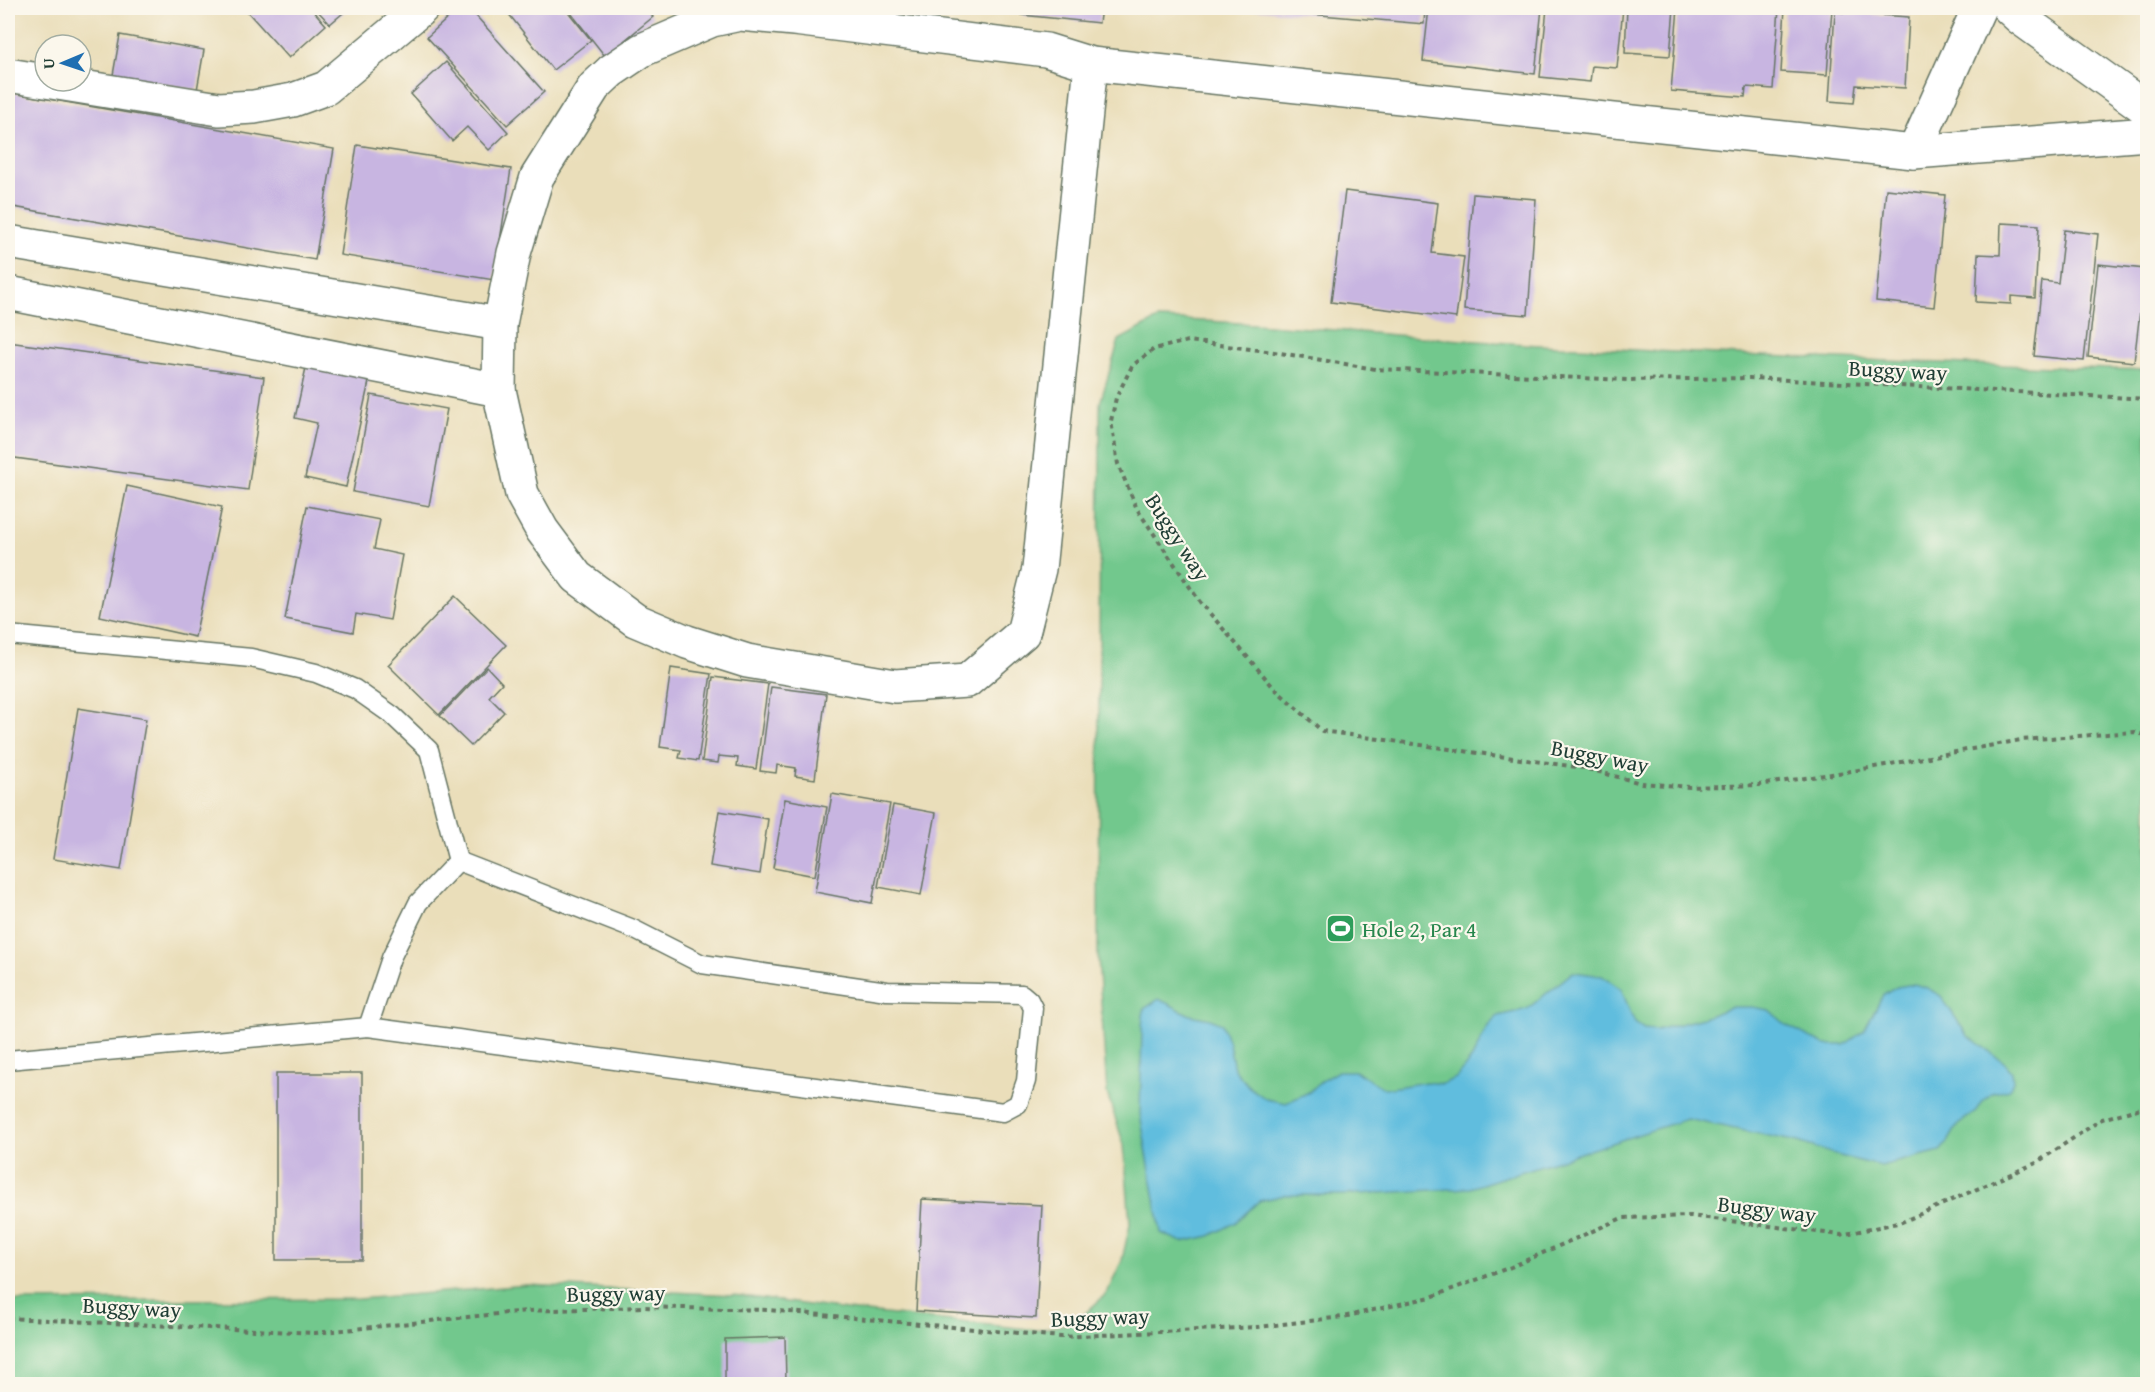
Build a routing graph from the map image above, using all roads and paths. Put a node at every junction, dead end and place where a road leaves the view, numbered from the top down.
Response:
1 (422, 8) edge
2 (1979, 8) edge
3 (2009, 8) edge
4 (1091, 64) junction
5 (8, 75) edge
6 (2148, 110) edge
7 (2148, 134) edge
8 (1914, 152) junction
9 (8, 243) edge
10 (8, 293) edge
11 (500, 324) junction
12 (500, 390) junction
13 (2148, 399) edge
14 (8, 635) edge
15 (2148, 736) edge
16 (458, 861) junction
17 (368, 1027) junction
18 (8, 1060) edge
19 (2148, 1106) edge
20 (8, 1318) edge

1 - 5 street
2 - 8 street
3 - 6 street
4 - 8 street
4 - 11 street
4 - 12 street
7 - 8 street
9 - 11 street
10 - 12 street
11 - 12 street
13 - 15 path, Buggy way
14 - 16 lane
16 - 17 lane
16 - 17 lane
17 - 18 lane
19 - 20 path, Buggy way

